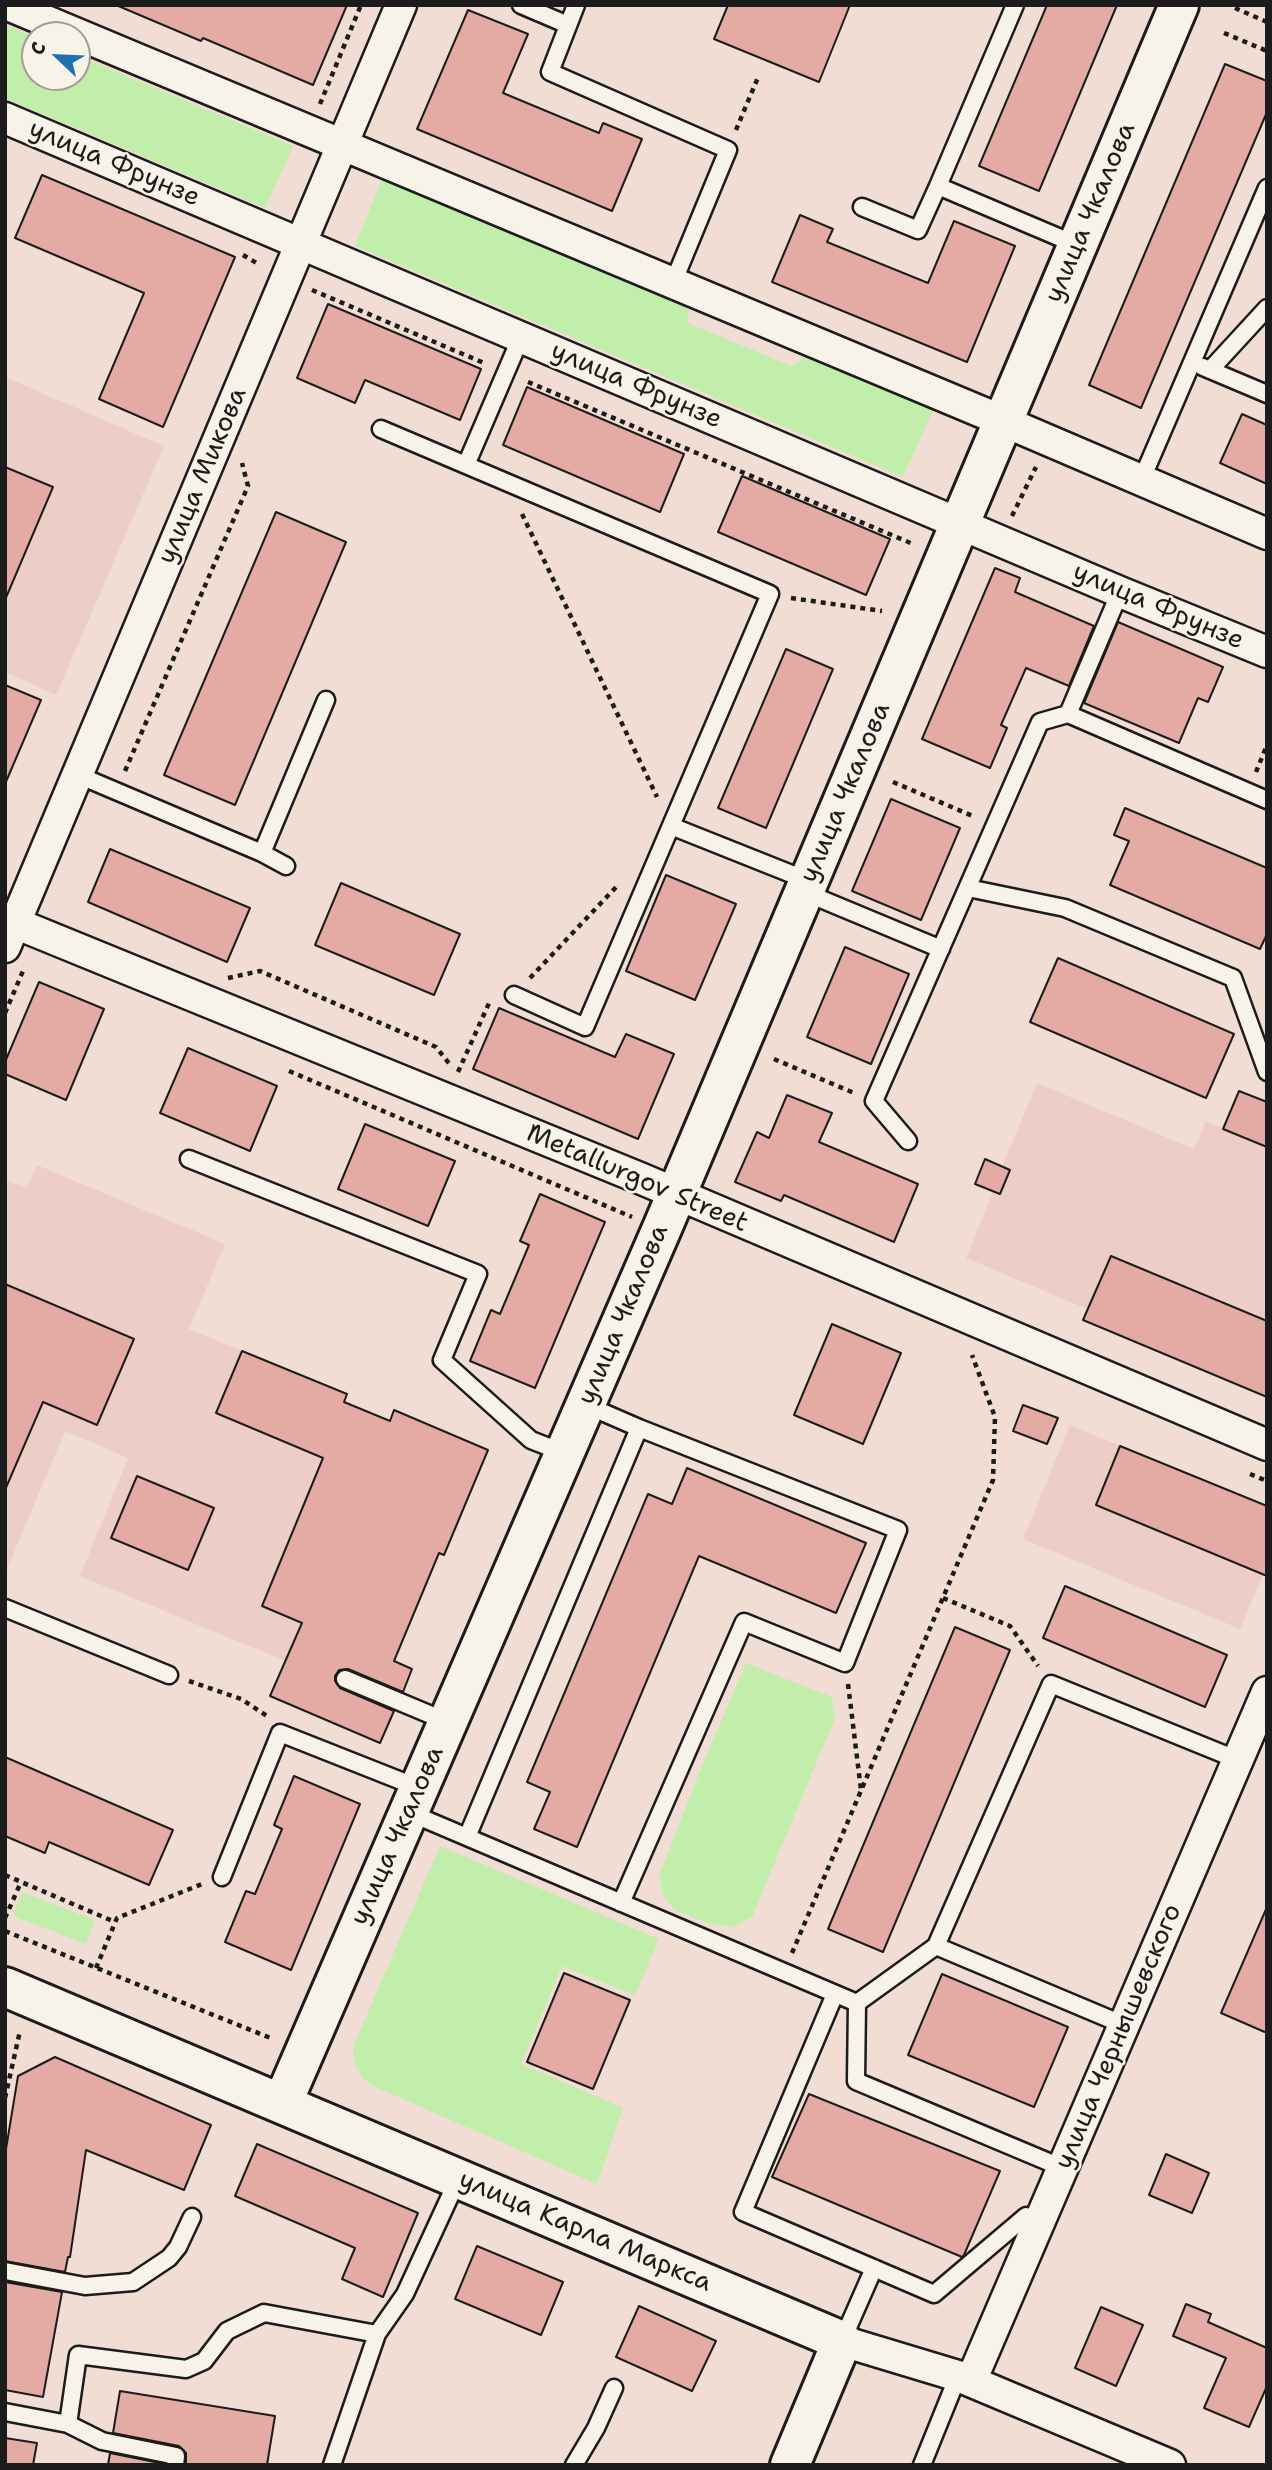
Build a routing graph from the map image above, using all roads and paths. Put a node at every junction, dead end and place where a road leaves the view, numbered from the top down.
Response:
1 (8, 5) edge
2 (401, 5) edge
3 (521, 5) edge
4 (576, 5) edge
5 (1015, 5) edge
6 (1179, 5) edge
7 (1235, 8) dead end
8 (1267, 22) edge
9 (568, 25) junction
10 (1224, 33) dead end
11 (1267, 51) edge
12 (759, 75) dead end
13 (5, 118) edge
14 (342, 145) junction
15 (728, 150) junction
16 (938, 186) junction
17 (1267, 188) edge
18 (862, 207) dead end
19 (301, 244) junction
20 (1077, 245) junction
21 (673, 283) junction
22 (1267, 308) edge
23 (521, 337) junction
24 (1191, 362) junction
25 (1210, 370) junction
26 (1267, 394) edge
27 (1003, 421) junction
28 (381, 429) dead end
29 (1049, 441) junction
30 (466, 465) junction
31 (1141, 481) junction
32 (507, 482) junction
33 (959, 524) junction
34 (1267, 534) edge
35 (1000, 541) junction
36 (1120, 592) junction
37 (770, 594) junction
38 (882, 611) dead end
39 (1267, 652) edge
40 (326, 700) dead end
41 (1068, 715) junction
42 (78, 775) junction
43 (893, 782) dead end
44 (1267, 800) edge
45 (995, 825) junction
46 (670, 826) junction
47 (262, 853) junction
48 (286, 866) dead end
49 (619, 884) dead end
50 (806, 886) junction
51 (968, 888) junction
52 (9, 930) edge
53 (941, 949) junction
54 (227, 978) dead end
55 (514, 995) junction
56 (774, 1059) dead end
57 (1267, 1072) edge
58 (874, 1101) junction
59 (908, 1141) dead end
60 (190, 1159) dead end
61 (676, 1194) junction
62 (972, 1355) dead end
63 (585, 1405) junction
64 (639, 1428) junction
65 (1267, 1445) edge
66 (564, 1453) junction
67 (943, 1598) junction
68 (5, 1608) edge
69 (845, 1662) junction
70 (169, 1675) joint
71 (345, 1679) dead end
72 (1051, 1684) junction
73 (1267, 1692) edge
74 (448, 1722) junction
75 (280, 1733) junction
76 (1238, 1760) junction
77 (862, 1791) junction
78 (414, 1800) junction
79 (467, 1837) junction
80 (5, 1875) edge
81 (222, 1877) joint
82 (20, 1882) junction
83 (621, 1903) junction
84 (5, 1918) edge
85 (115, 1922) junction
86 (5, 1931) edge
87 (936, 1945) junction
88 (96, 1968) junction
89 (784, 1972) junction
90 (5, 1987) edge
91 (835, 1994) junction
92 (857, 2003) junction
93 (21, 2023) dead end
94 (1124, 2025) junction
95 (278, 2041) dead end
96 (5, 2098) edge
97 (282, 2104) junction
98 (1063, 2168) junction
99 (458, 2178) junction
100 (192, 2217) dead end
101 (1040, 2222) junction
102 (874, 2268) junction
103 (5, 2271) edge
104 (377, 2334) junction
105 (842, 2341) junction
106 (965, 2379) junction
107 (614, 2388) dead end
108 (5, 2412) edge
109 (68, 2424) junction
110 (175, 2465) edge
111 (332, 2465) edge
112 (574, 2465) edge
113 (790, 2465) edge
114 (922, 2465) edge
115 (1170, 2465) edge

1 - 14 street
2 - 14 street, улица Микова
3 - 9 lane
4 - 9 lane
5 - 16 lane
6 - 20 main road, улица Чкалова
7 - 8 path
9 - 15 lane
10 - 11 path
12 - 15 path
13 - 19 street, улица Фрунзе
14 - 19 street, улица Микова
14 - 21 street
15 - 21 lane
16 - 18 lane
16 - 20 lane
17 - 24 lane
19 - 23 street, улица Фрунзе
19 - 42 street, улица Микова
20 - 27 main road, улица Чкалова
21 - 27 street
22 - 25 lane
23 - 30 lane
23 - 33 street, улица Фрунзе
24 - 25 lane
24 - 31 lane
25 - 26 lane
27 - 29 street
27 - 33 main road, улица Чкалова
28 - 30 lane
29 - 31 street
29 - 35 path
30 - 32 lane
31 - 34 street
32 - 37 lane
32 - 46 path
33 - 35 street, улица Фрунзе
33 - 50 main road, улица Чкалова
35 - 36 street, улица Фрунзе
36 - 39 street, улица Фрунзе
36 - 41 lane
37 - 38 path
37 - 46 lane
40 - 47 lane
41 - 44 lane
41 - 45 lane
42 - 47 lane
42 - 52 street, улица Микова
43 - 45 path
45 - 51 lane
46 - 50 lane
46 - 55 lane
47 - 48 lane
49 - 55 path
50 - 53 lane
50 - 61 main road, улица Чкалова
51 - 53 lane
51 - 57 lane
52 - 61 street, Metallurgov Street
53 - 58 lane
54 - 55 path
56 - 58 path
58 - 59 lane
60 - 66 lane
61 - 63 main road, улица Чкалова
61 - 65 street, Metallurgov Street
62 - 67 path
63 - 64 lane
63 - 66 main road, улица Чкалова
64 - 69 lane
64 - 79 lane
66 - 74 main road, улица Чкалова
67 - 72 path
67 - 77 path
68 - 70 lane
69 - 77 path
69 - 83 lane
70 - 75 path
71 - 74 lane
72 - 76 lane
72 - 87 lane
73 - 76 street, улица Чернышевского
74 - 78 main road, улица Чкалова
75 - 78 lane
75 - 81 lane
76 - 94 street, улица Чернышевского
77 - 89 path
78 - 79 lane
78 - 97 main road, улица Чкалова
79 - 83 lane
80 - 82 path
81 - 85 path
82 - 84 path
82 - 85 path
83 - 89 lane
85 - 88 path
86 - 88 path
87 - 92 lane
87 - 94 lane
88 - 95 path
89 - 91 lane
90 - 97 main road, улица Карла Маркса
91 - 92 lane
91 - 102 lane
92 - 98 lane
93 - 96 path
94 - 98 street, улица Чернышевского
97 - 99 main road, улица Карла Маркса
98 - 101 street, улица Чернышевского
99 - 104 lane
99 - 105 main road, улица Карла Маркса
100 - 103 lane
101 - 102 lane
101 - 106 street, улица Чернышевского
102 - 105 lane
104 - 109 lane
104 - 111 lane
105 - 106 street, улица Карла Маркса
105 - 113 main road
106 - 114 lane
106 - 115 street, улица Карла Маркса
107 - 112 lane
108 - 109 lane
109 - 110 lane

